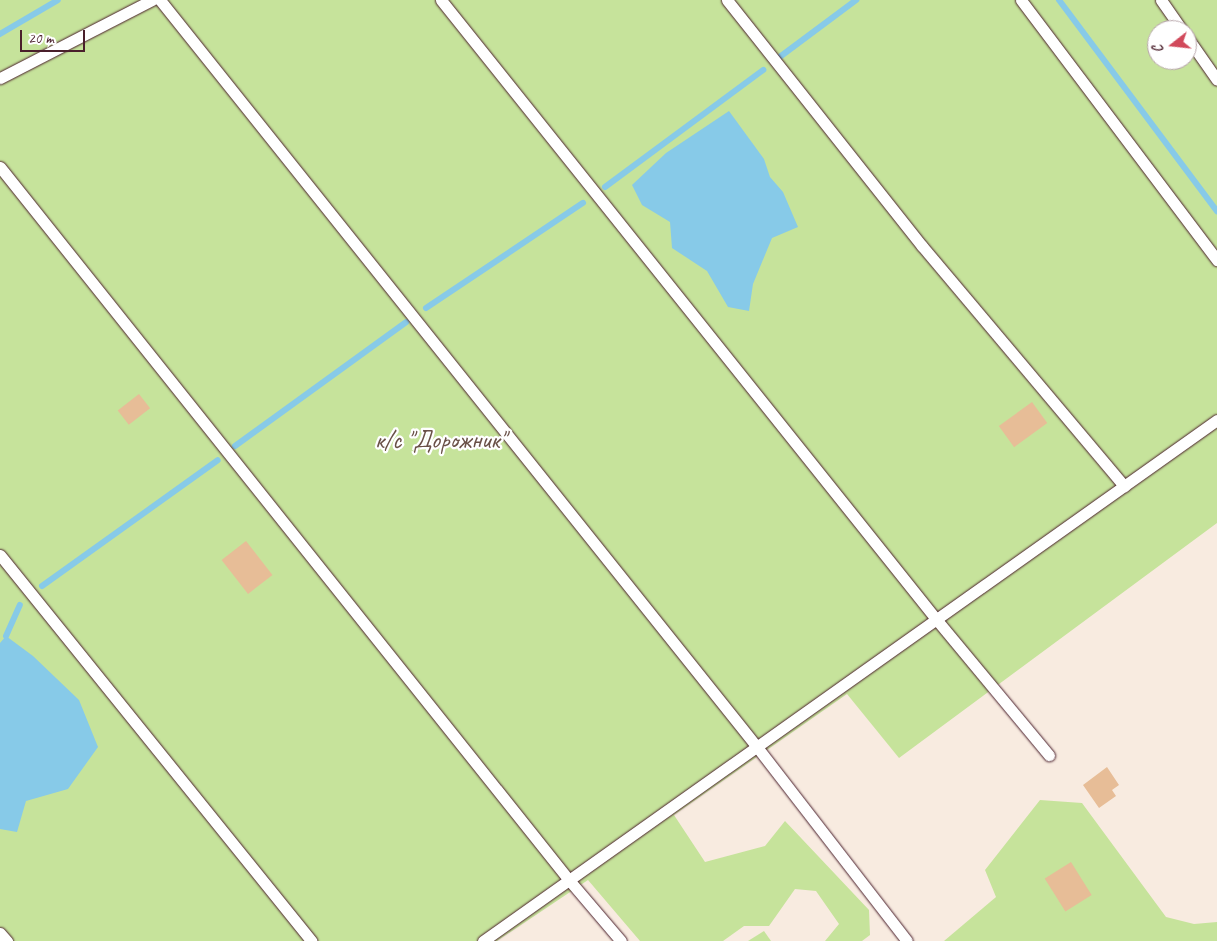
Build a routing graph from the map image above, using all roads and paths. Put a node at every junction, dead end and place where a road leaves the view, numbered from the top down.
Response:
1 (152, 0) edge
2 (160, 0) edge
3 (441, 0) edge
4 (727, 0) edge
5 (1021, 0) edge
6 (1161, 0) edge
7 (1175, 20) edge
8 (1197, 51) edge
9 (0, 78) edge
10 (1217, 80) edge
11 (0, 166) edge
12 (1217, 260) edge
13 (1217, 420) edge
14 (1124, 486) junction
15 (0, 555) edge
16 (936, 620) junction
17 (757, 747) junction
18 (1049, 755) dead end
19 (569, 880) junction
20 (0, 933) edge
21 (7, 941) edge
22 (311, 941) edge
23 (483, 941) edge
24 (621, 941) edge
25 (907, 941) edge

1 - 9 lane
2 - 17 lane
3 - 16 lane
4 - 14 lane
5 - 12 lane
6 - 7 lane
8 - 10 lane
11 - 19 lane
13 - 14 lane
14 - 16 lane
15 - 22 lane
16 - 17 lane
16 - 18 lane
17 - 19 lane
17 - 25 lane
19 - 23 lane
19 - 24 lane
20 - 21 lane

